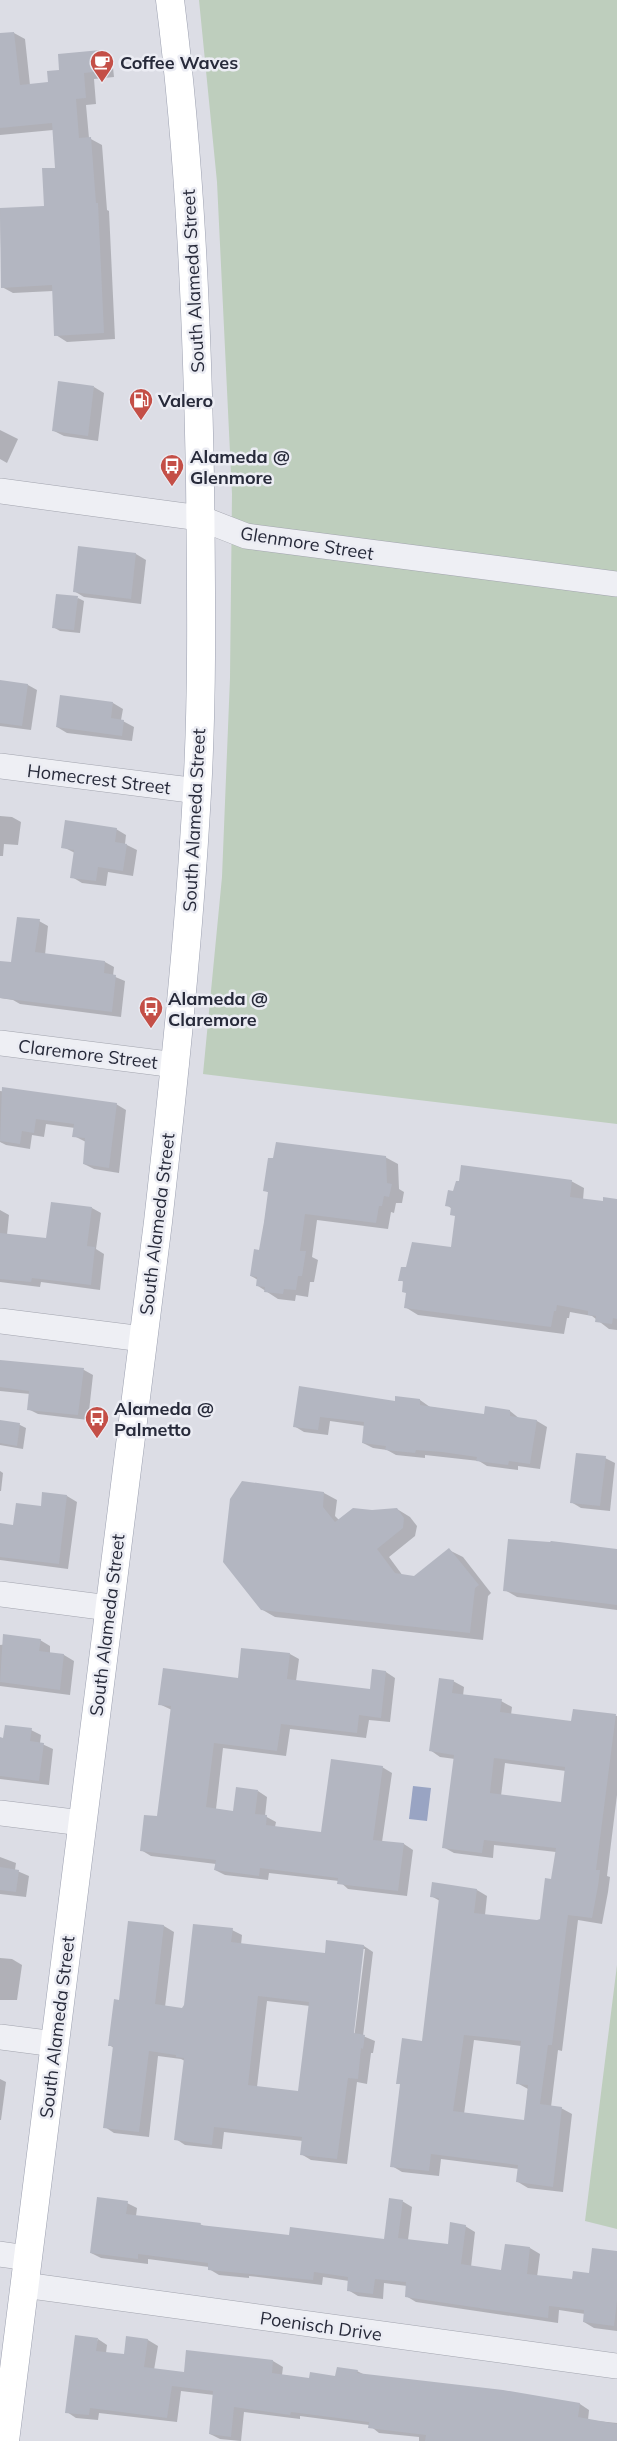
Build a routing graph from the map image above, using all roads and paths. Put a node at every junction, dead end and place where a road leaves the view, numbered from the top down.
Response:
1 (170, 0) edge
2 (0, 491) edge
3 (200, 518) junction
4 (617, 584) edge
5 (0, 766) edge
6 (198, 791) junction
7 (0, 1043) edge
8 (176, 1064) junction
9 (0, 1320) edge
10 (143, 1339) junction
11 (0, 1594) edge
12 (109, 1608) junction
13 (0, 1813) edge
14 (82, 1823) junction
15 (0, 2037) edge
16 (55, 2044) junction
17 (0, 2254) edge
18 (28, 2258) junction
19 (24, 2285) junction
20 (617, 2366) edge
21 (5, 2441) edge

1 - 3 main road, South Alameda Street
2 - 3 street, Glenmore Street
3 - 4 street, Glenmore Street
3 - 6 main road, South Alameda Street
5 - 6 street, Homecrest Street
6 - 8 main road, South Alameda Street
7 - 8 street, Claremore Street
8 - 10 main road, South Alameda Street
9 - 10 street
10 - 12 main road, South Alameda Street
11 - 12 street
12 - 14 main road, South Alameda Street
13 - 14 street
14 - 16 main road, South Alameda Street
15 - 16 street
16 - 18 main road, South Alameda Street
17 - 18 street
18 - 19 main road, South Alameda Street
19 - 20 street, Poenisch Drive
19 - 21 main road, South Alameda Street

